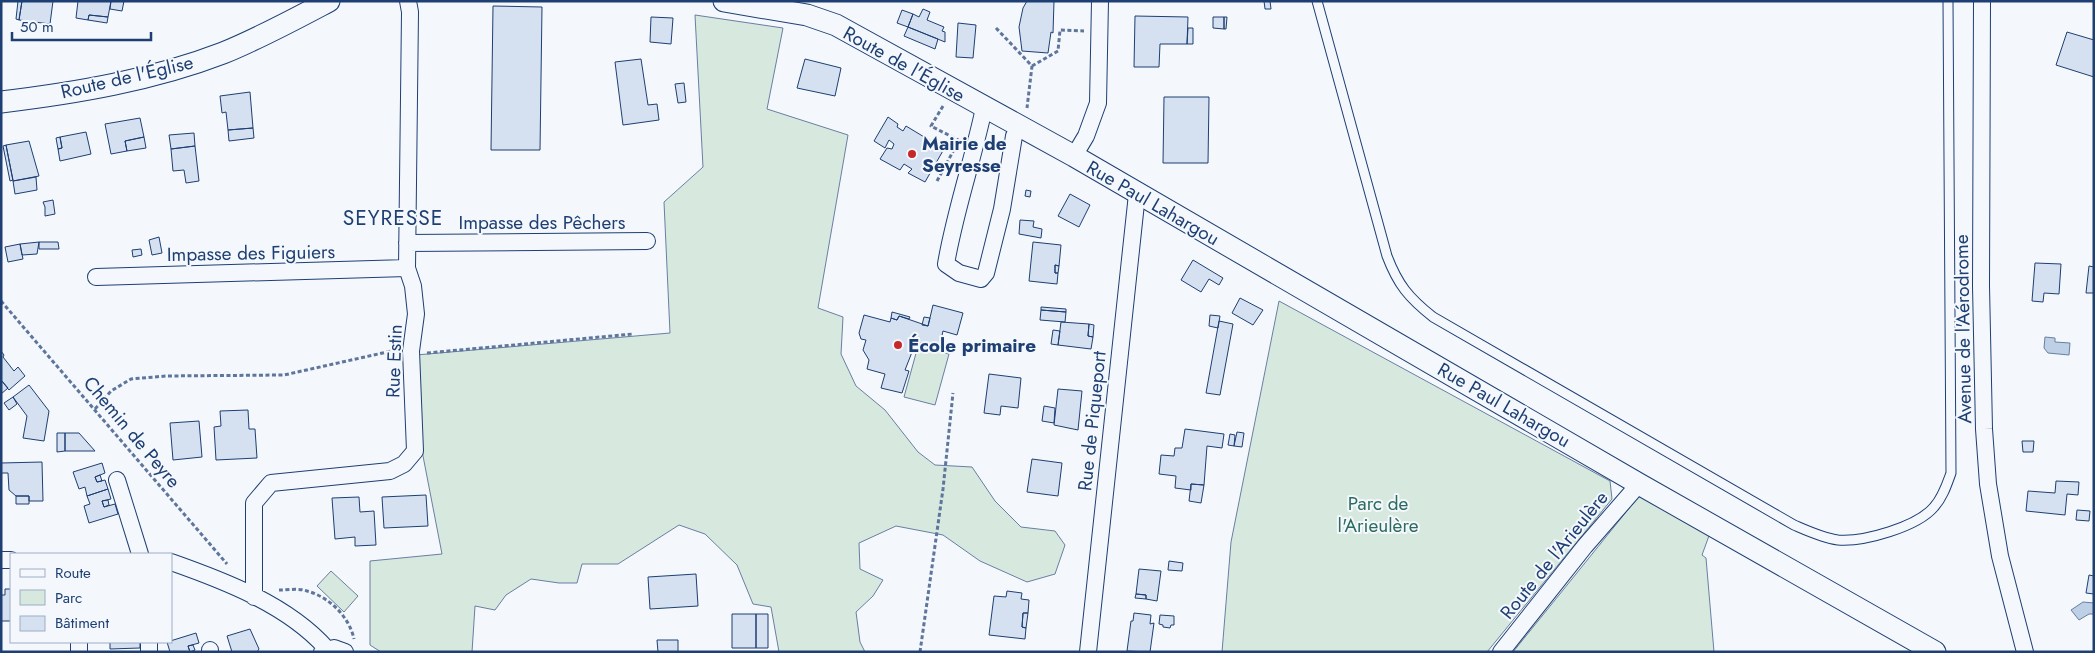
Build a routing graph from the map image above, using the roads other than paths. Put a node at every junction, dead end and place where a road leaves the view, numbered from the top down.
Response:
1 (329, 1) edge
2 (408, 1) edge
3 (724, 1) edge
4 (1100, 1) edge
5 (1318, 1) edge
6 (1948, 1) edge
7 (1982, 1) edge
8 (1, 102) edge
9 (984, 108) junction
10 (1020, 128) junction
11 (1074, 156) junction
12 (1137, 194) junction
13 (648, 242) dead end
14 (407, 243) junction
15 (407, 268) junction
16 (96, 277) dead end
17 (117, 480) dead end
18 (1639, 484) junction
19 (140, 553) edge
20 (172, 562) edge
21 (254, 597) junction
22 (350, 648) edge
23 (325, 650) edge
24 (1088, 652) edge
25 (1501, 652) edge
26 (1935, 652) edge
27 (2025, 652) edge

1 - 8 street, Route de l'Église
2 - 14 street, Rue Estin
3 - 9 street, Route de l'Église
4 - 11 street
5 - 6 lane
7 - 27 street, Avenue de l'Aérodrome
9 - 10 street, Route de l'Église
9 - 10 street
10 - 11 street, Route de l'Église
11 - 12 street, Rue Paul Lahargou
12 - 18 street, Rue Paul Lahargou
12 - 24 street, Rue de Piqueport
13 - 14 street, Impasse des Pêchers
14 - 15 street, Rue Estin
15 - 16 street, Impasse des Figuiers
15 - 21 street, Rue Estin
17 - 19 street
18 - 25 street, Route de l'Arieulère
18 - 26 street, Rue Paul Lahargou
20 - 21 street
21 - 23 street
22 - 23 street

